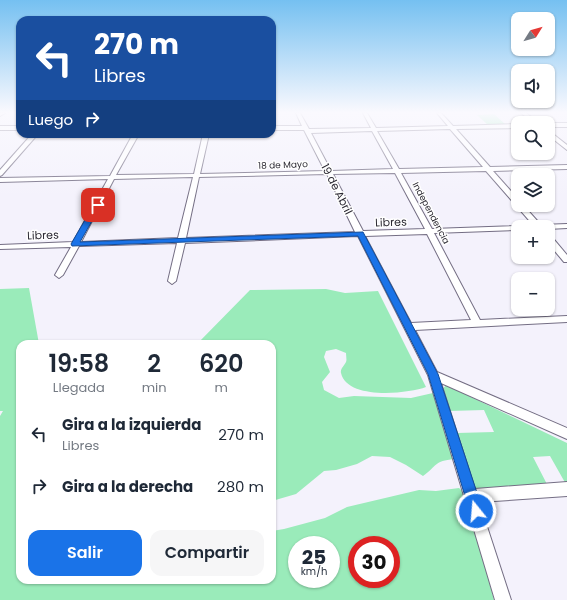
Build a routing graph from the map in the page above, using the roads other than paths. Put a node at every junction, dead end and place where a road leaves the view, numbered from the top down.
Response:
1 (29, 141) edge
2 (132, 141) edge
3 (204, 141) edge
4 (313, 141) edge
5 (380, 141) edge
6 (463, 141) edge
7 (559, 141) edge
8 (567, 148) edge
9 (567, 167) edge
10 (488, 169) junction
11 (397, 171) junction
12 (329, 173) junction
13 (0, 174) edge
14 (196, 176) junction
15 (113, 178) junction
16 (0, 180) edge
17 (511, 195) edge
18 (526, 212) edge
19 (532, 220) edge
20 (555, 226) edge
21 (567, 226) edge
22 (511, 228) edge
23 (430, 232) junction
24 (360, 234) junction
25 (181, 240) junction
26 (75, 244) junction
27 (555, 246) edge
28 (0, 247) edge
29 (567, 260) edge
30 (59, 274) dead end
31 (172, 281) dead end
32 (567, 319) edge
33 (477, 323) junction
34 (409, 327) junction
35 (433, 374) junction
36 (567, 434) edge
37 (567, 489) edge
38 (472, 496) junction
39 (503, 600) edge

1 - 13 street
2 - 15 street
3 - 14 street
4 - 12 street, 19 de Abril
5 - 11 street, Independencia
6 - 10 street
7 - 8 street
9 - 10 street, 18 de Mayo
10 - 11 street, 18 de Mayo
10 - 17 street
11 - 12 street, 18 de Mayo
11 - 23 street, Independencia
12 - 14 street, 18 de Mayo
12 - 24 street, 19 de Abril
14 - 15 street, 18 de Mayo
14 - 25 street
15 - 16 street, 18 de Mayo
15 - 26 street
18 - 19 street
20 - 21 street
22 - 23 street, Libres
23 - 24 street, Libres
23 - 33 street, Independencia
24 - 25 street, Libres
24 - 34 street, 19 de Abril
25 - 26 street, Libres
25 - 31 street
26 - 28 street, Libres
26 - 30 street
27 - 29 street
32 - 33 street
33 - 34 street
34 - 35 street, 19 de Abril
35 - 36 street
35 - 38 street, 19 de Abril
37 - 38 street
38 - 39 street, 19 de Abril

